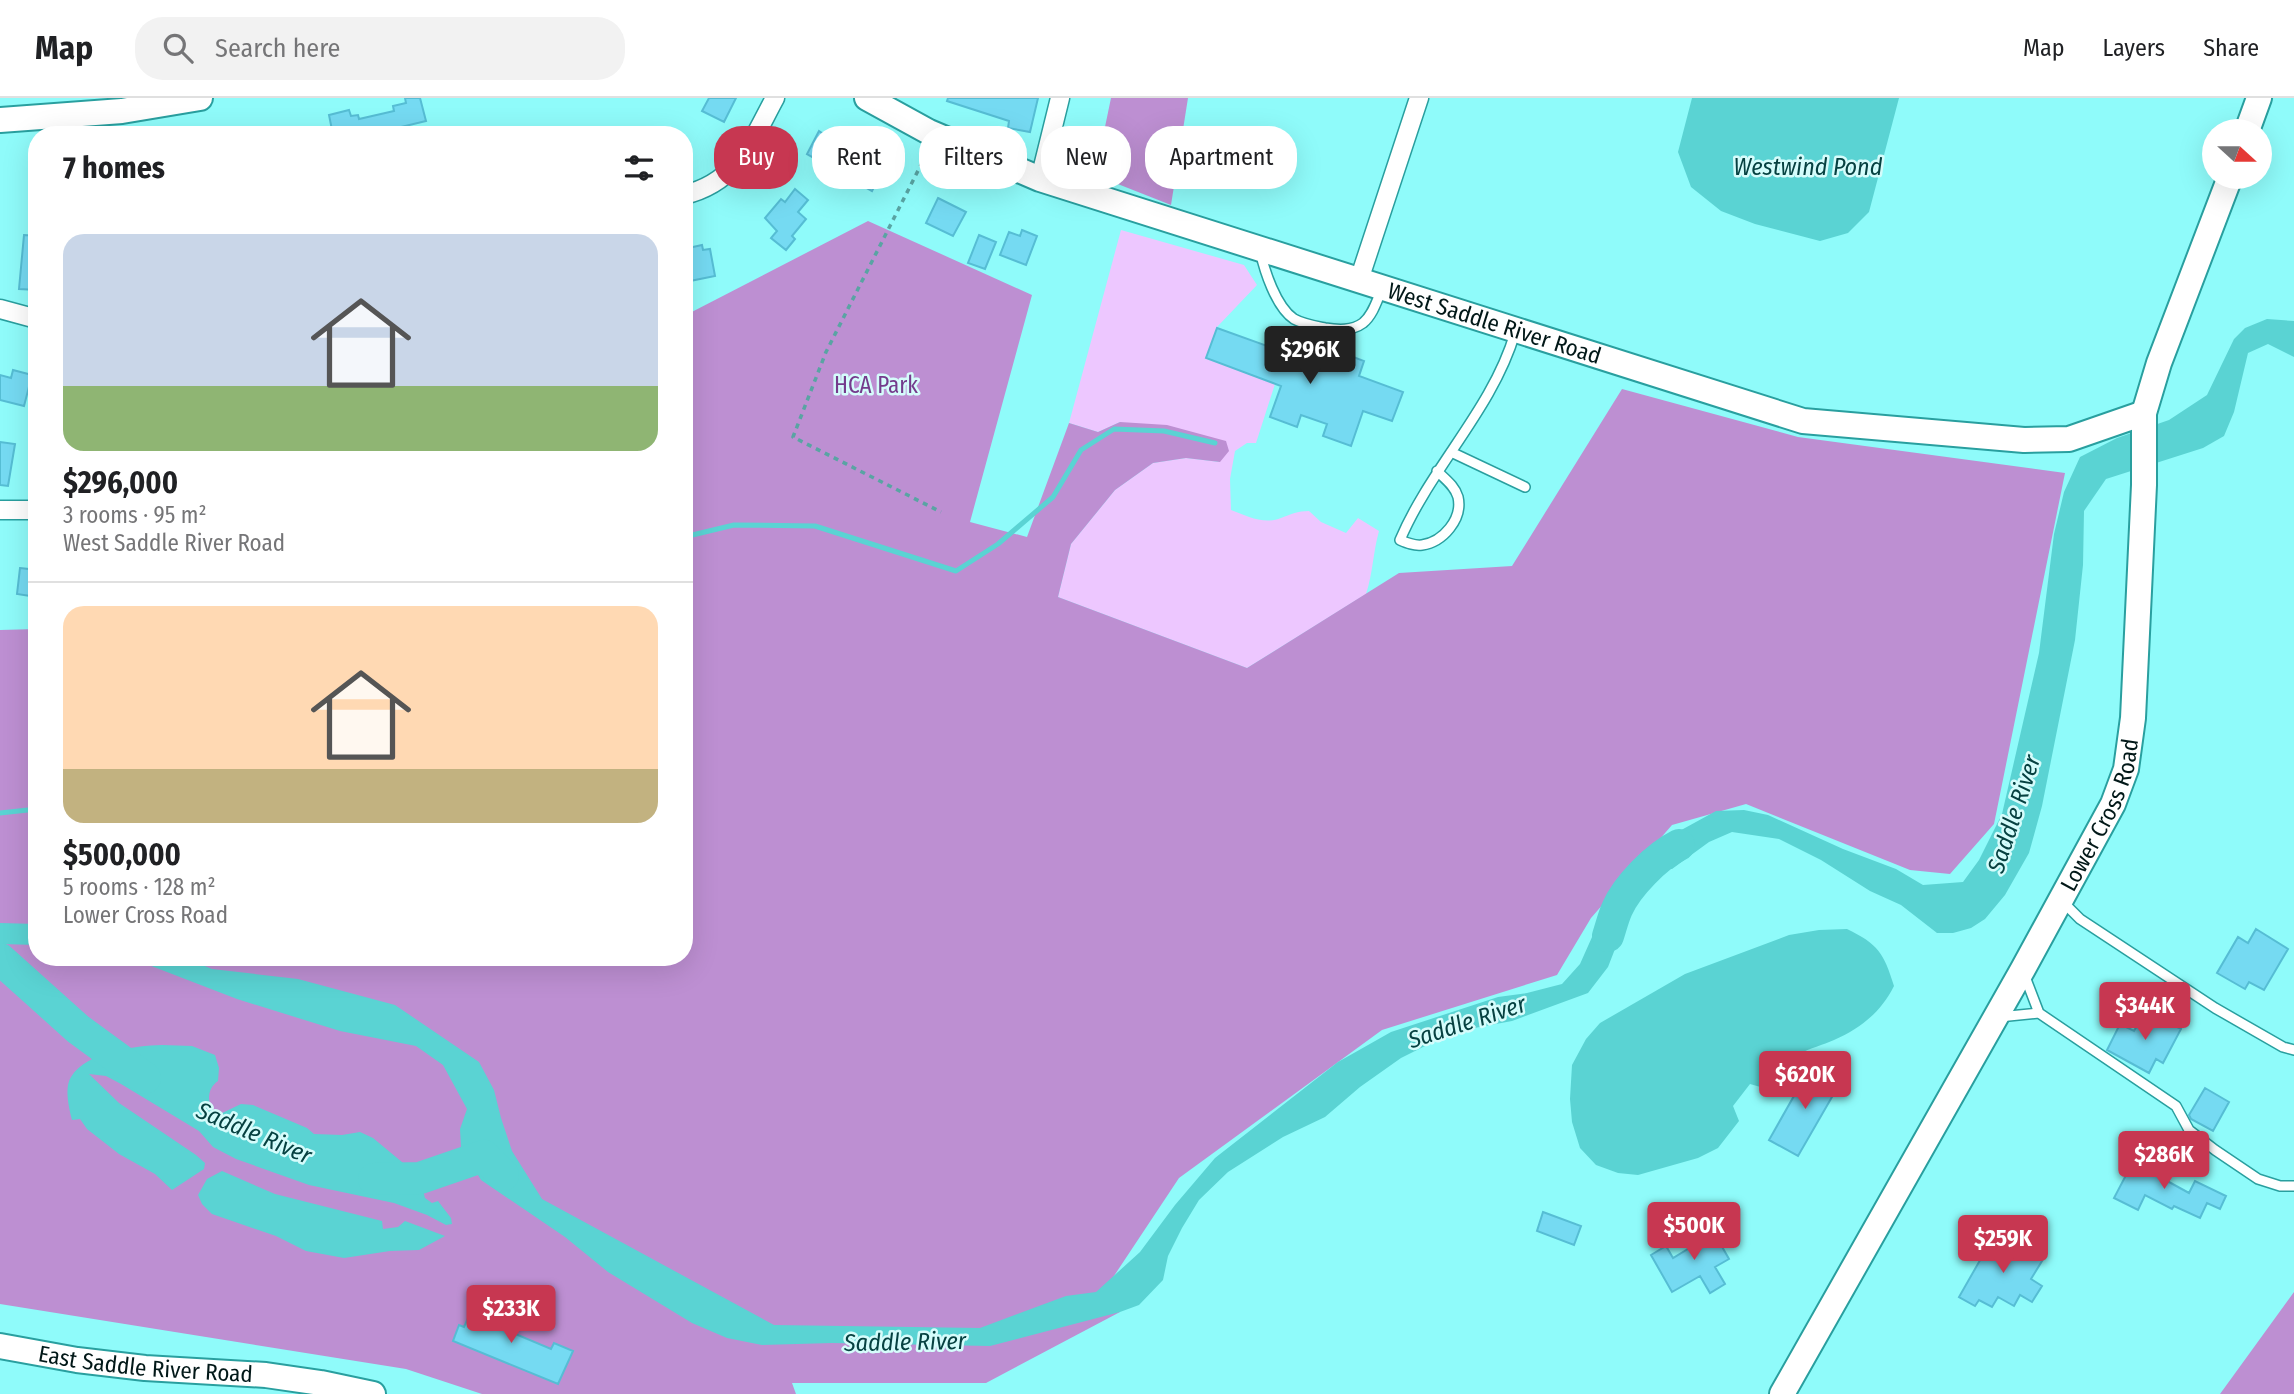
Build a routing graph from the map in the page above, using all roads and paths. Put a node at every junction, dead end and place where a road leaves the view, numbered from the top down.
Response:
1 (200, 98) edge
2 (775, 98) edge
3 (867, 98) edge
4 (1060, 98) edge
5 (1419, 98) edge
6 (2259, 98) edge
7 (2251, 119) edge
8 (0, 120) edge
9 (919, 126) edge
10 (919, 169) edge
11 (1027, 174) edge
12 (1040, 179) junction
13 (2225, 189) edge
14 (693, 192) edge
15 (1260, 249) junction
16 (1371, 284) junction
17 (0, 309) edge
18 (28, 317) edge
19 (1515, 331) junction
20 (2144, 419) junction
21 (1451, 452) junction
22 (1437, 471) junction
23 (1525, 486) dead end
24 (0, 510) edge
25 (28, 510) edge
26 (941, 512) dead end
27 (2060, 899) junction
28 (2022, 969) junction
29 (2039, 1013) junction
30 (1995, 1018) junction
31 (2294, 1050) edge
32 (2294, 1186) edge
33 (0, 1346) edge
34 (373, 1394) edge
35 (1782, 1394) edge

1 - 8 street
2 - 14 street
3 - 9 street, West Saddle River Road
4 - 12 street
5 - 16 street
6 - 7 street
10 - 26 path
11 - 12 street, West Saddle River Road
12 - 15 street, West Saddle River Road
13 - 20 street, Lower Cross Road
15 - 16 street, West Saddle River Road
15 - 16 lane
16 - 19 street, West Saddle River Road
17 - 18 street
19 - 20 street, West Saddle River Road
19 - 21 lane
20 - 27 street, Lower Cross Road
21 - 22 lane
21 - 23 lane
22 - 22 lane
24 - 25 street
27 - 28 street, Lower Cross Road
27 - 31 lane
28 - 29 lane
28 - 30 street, Lower Cross Road
29 - 30 lane
29 - 32 lane
30 - 35 street, Lower Cross Road
33 - 34 street, East Saddle River Road

